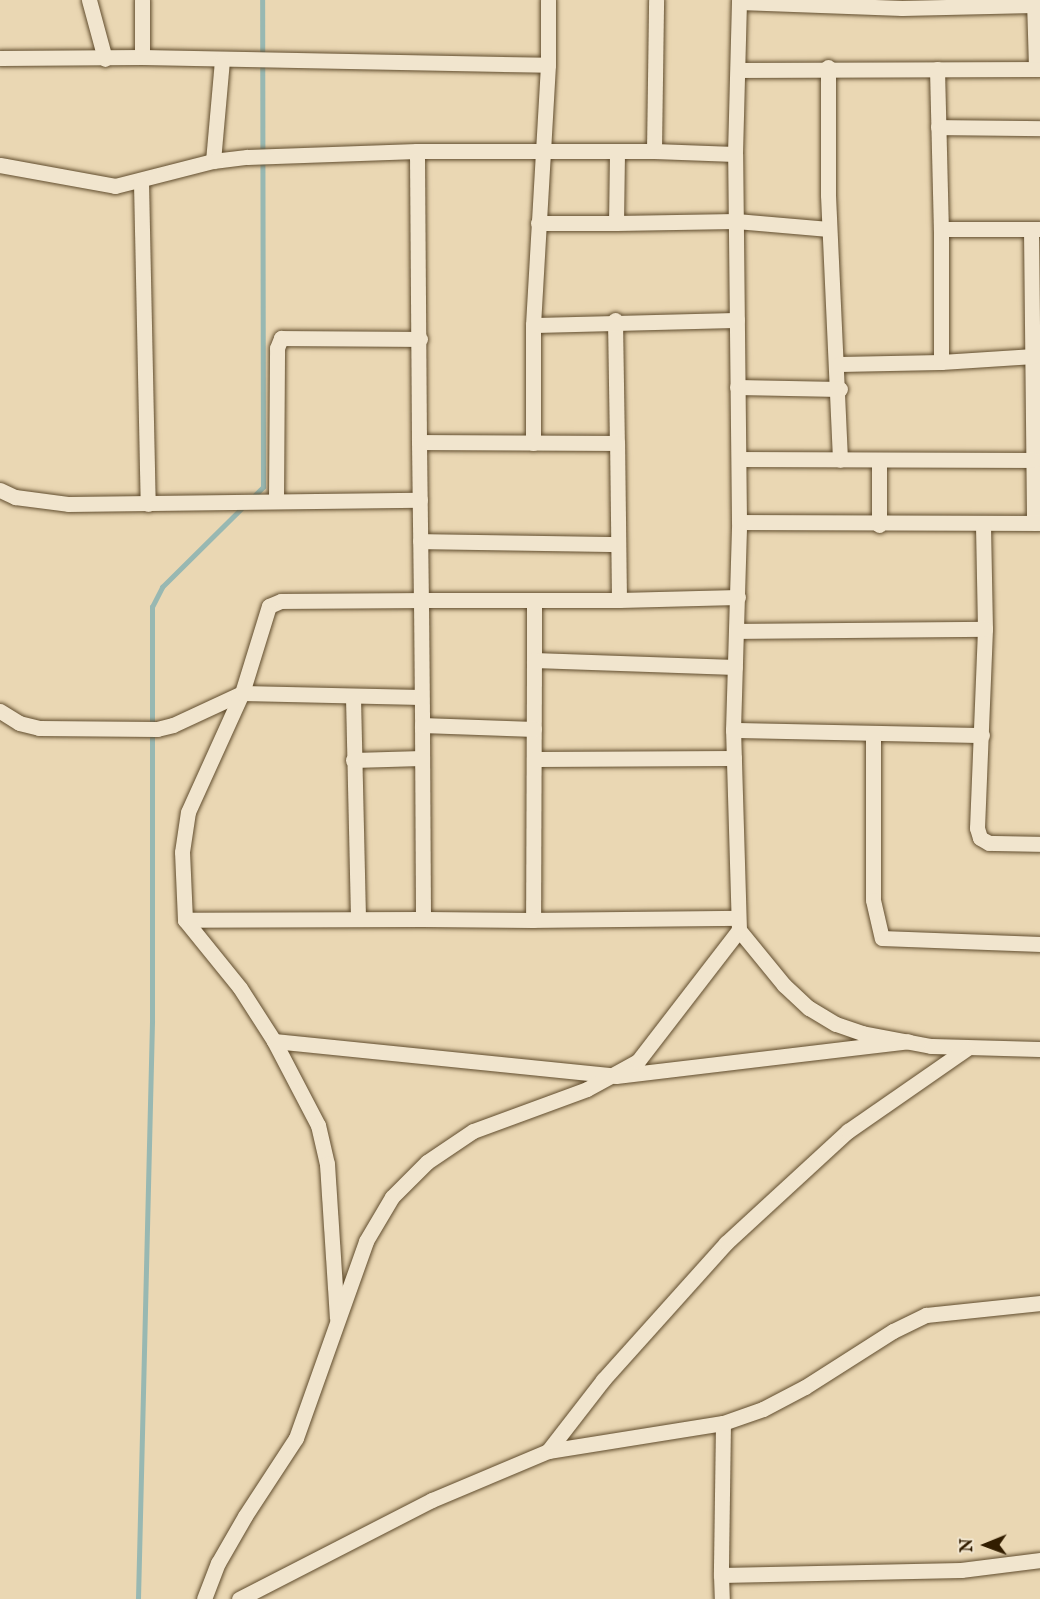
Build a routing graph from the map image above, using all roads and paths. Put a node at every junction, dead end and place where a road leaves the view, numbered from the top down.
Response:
1 (89, 0) edge
2 (142, 0) edge
3 (548, 0) edge
4 (656, 0) edge
5 (739, 1) edge
6 (1034, 3) edge
7 (929, 4) edge
8 (142, 57) junction
9 (0, 58) edge
10 (105, 59) junction
11 (222, 60) junction
12 (548, 65) junction
13 (828, 67) junction
14 (937, 69) junction
15 (1038, 69) edge
16 (738, 70) junction
17 (938, 127) junction
18 (1040, 128) edge
19 (417, 151) junction
20 (543, 151) junction
21 (654, 151) junction
22 (617, 153) junction
23 (735, 154) junction
24 (213, 161) junction
25 (0, 165) edge
26 (141, 182) junction
27 (736, 221) junction
28 (538, 223) junction
29 (616, 223) junction
30 (830, 229) junction
31 (941, 229) junction
32 (1035, 229) edge
33 (615, 320) junction
34 (737, 320) junction
35 (533, 325) junction
36 (420, 339) junction
37 (1034, 356) junction
38 (941, 362) junction
39 (838, 364) junction
40 (737, 387) junction
41 (840, 389) junction
42 (419, 442) junction
43 (533, 443) junction
44 (616, 443) junction
45 (738, 459) junction
46 (840, 460) junction
47 (879, 460) junction
48 (1034, 460) junction
49 (0, 490) edge
50 (276, 500) junction
51 (420, 500) junction
52 (148, 504) junction
53 (739, 522) junction
54 (1037, 523) edge
55 (879, 525) junction
56 (983, 525) junction
57 (420, 541) junction
58 (618, 544) junction
59 (738, 597) junction
60 (421, 600) junction
61 (534, 600) junction
62 (619, 600) junction
63 (985, 629) junction
64 (736, 631) junction
65 (534, 660) junction
66 (735, 667) junction
67 (242, 693) junction
68 (353, 697) junction
69 (421, 697) junction
70 (0, 711) edge
71 (422, 725) junction
72 (534, 729) junction
73 (733, 730) junction
74 (873, 734) junction
75 (982, 735) junction
76 (422, 758) junction
77 (734, 758) junction
78 (535, 759) junction
79 (353, 760) junction
80 (1040, 844) edge
81 (358, 919) junction
82 (423, 919) junction
83 (185, 920) junction
84 (533, 920) junction
85 (738, 924) junction
86 (1040, 944) edge
87 (274, 1041) junction
88 (908, 1041) junction
89 (1040, 1049) edge
90 (966, 1050) junction
91 (616, 1076) junction
92 (1040, 1303) edge
93 (337, 1330) junction
94 (723, 1423) junction
95 (548, 1451) junction
96 (1040, 1560) edge
97 (721, 1575) junction
98 (204, 1599) edge
99 (239, 1599) edge
100 (722, 1599) edge

1 - 10 street
2 - 8 street
3 - 12 street
4 - 21 street
5 - 7 street
5 - 16 street
6 - 7 street
6 - 15 street
8 - 10 street
8 - 11 street
9 - 10 street
11 - 12 street
11 - 24 street
12 - 20 street
13 - 14 street
13 - 16 street
13 - 30 street
14 - 15 street
14 - 17 street
16 - 23 street
17 - 18 street
17 - 31 street
19 - 20 street
19 - 24 street
19 - 36 street
20 - 22 street
20 - 28 street
21 - 22 street
21 - 23 street
22 - 29 street
23 - 27 street
24 - 26 street
25 - 26 street
26 - 52 street
27 - 29 street
27 - 30 street
27 - 34 street
28 - 29 street
28 - 35 street
30 - 39 street
31 - 32 street
31 - 38 street
32 - 37 street
33 - 34 street
33 - 35 street
33 - 44 street
34 - 40 street
35 - 43 street
36 - 42 street
36 - 50 street
37 - 38 street
37 - 48 street
38 - 39 street
39 - 41 street
40 - 41 street
40 - 45 street
41 - 46 street
42 - 43 street
42 - 51 street
43 - 44 street
44 - 58 street
45 - 46 street
45 - 53 street
46 - 47 street
47 - 48 street
47 - 55 street
48 - 54 street
49 - 52 street
50 - 51 street
50 - 52 street
51 - 57 street
53 - 55 street
53 - 59 street
54 - 56 street
55 - 56 street
56 - 63 street
57 - 58 street
57 - 60 street
58 - 62 street
59 - 62 street
59 - 64 street
60 - 61 street
60 - 67 street
60 - 69 street
61 - 62 street
61 - 65 street
63 - 64 street
63 - 75 street
64 - 66 street
65 - 66 street
65 - 72 street
66 - 73 street
67 - 68 street
67 - 70 street
67 - 83 street
68 - 69 street
68 - 79 street
69 - 71 street
71 - 72 street
71 - 76 street
72 - 78 street
73 - 74 street
73 - 77 street
74 - 75 street
74 - 86 street
75 - 80 street
76 - 79 street
76 - 82 street
77 - 78 street
77 - 85 street
78 - 84 street
79 - 81 street
81 - 82 street
81 - 83 street
82 - 84 street
83 - 87 street
84 - 85 street
85 - 88 street
85 - 91 street
87 - 91 street
87 - 93 street
88 - 90 street
88 - 91 street
89 - 90 street
90 - 95 street
91 - 93 street
92 - 94 street
93 - 98 street
94 - 95 street
94 - 97 street
95 - 99 street
96 - 97 street
97 - 100 street

